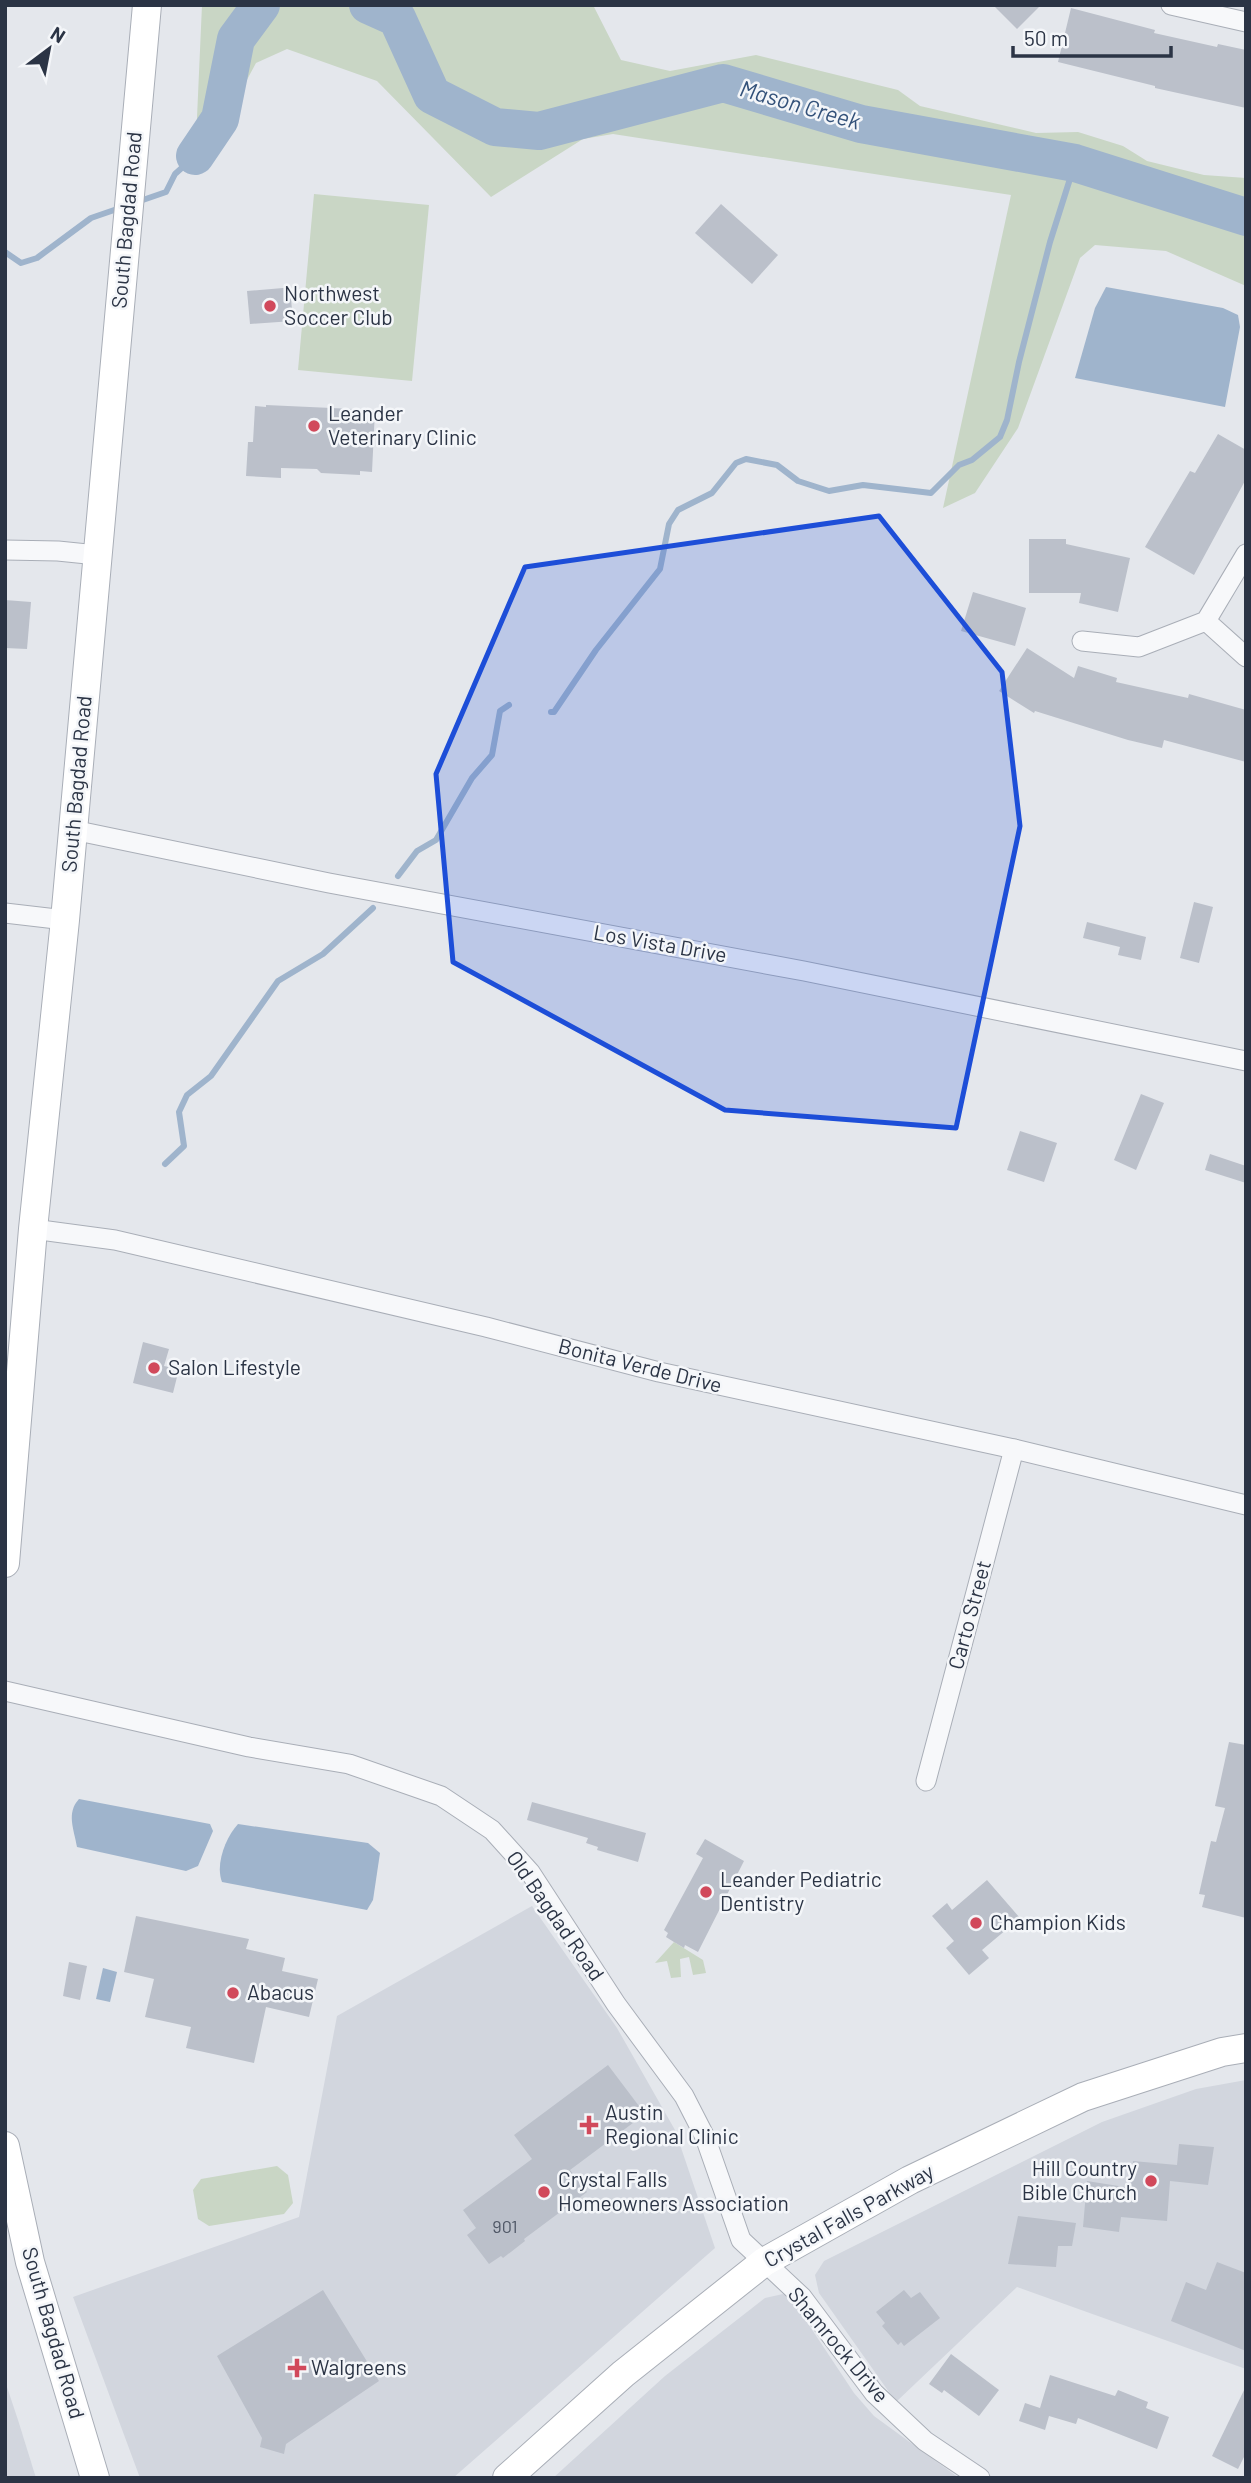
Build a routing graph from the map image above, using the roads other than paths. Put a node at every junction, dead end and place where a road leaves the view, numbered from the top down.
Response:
1 (146, 5) edge
2 (1171, 5) edge
3 (1246, 22) edge
4 (5, 550) edge
5 (1246, 554) edge
6 (97, 555) junction
7 (1206, 621) junction
8 (1082, 641) dead end
9 (1246, 657) edge
10 (73, 830) junction
11 (5, 913) edge
12 (65, 920) junction
13 (1246, 1061) edge
14 (33, 1229) junction
15 (1014, 1449) junction
16 (1246, 1505) edge
17 (5, 1561) edge
18 (5, 1691) edge
19 (926, 1782) dead end
20 (1246, 2048) edge
21 (5, 2146) edge
22 (764, 2262) junction
23 (95, 2478) edge
24 (507, 2478) edge
25 (980, 2478) edge

1 - 6 main road, South Bagdad Road
2 - 3 street
4 - 6 street
5 - 7 street
6 - 10 main road, South Bagdad Road
7 - 8 street
7 - 9 street
10 - 12 main road, South Bagdad Road
10 - 13 street, Los Vista Drive
11 - 12 street
12 - 14 main road, South Bagdad Road
14 - 15 street, Bonita Verde Drive
14 - 17 main road, South Bagdad Road
15 - 16 street, Bonita Verde Drive
15 - 19 street, Carto Street
18 - 22 street, Old Bagdad Road
20 - 22 main road, Crystal Falls Parkway
21 - 23 main road, South Bagdad Road
22 - 24 main road, Crystal Falls Parkway
22 - 25 street, Shamrock Drive

